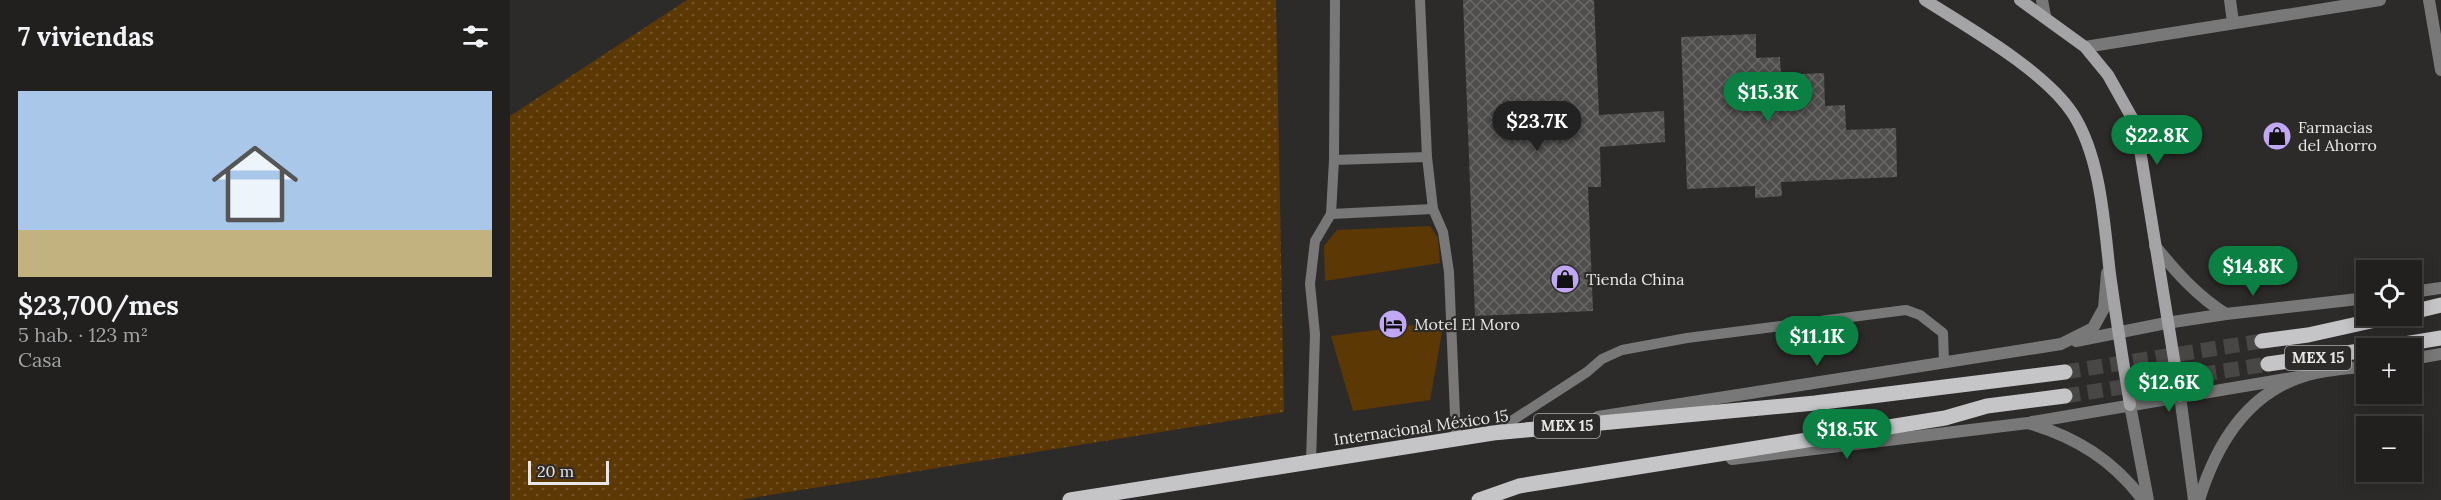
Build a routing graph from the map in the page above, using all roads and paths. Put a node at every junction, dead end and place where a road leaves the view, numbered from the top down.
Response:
1 (1335, 0) edge
2 (1420, 0) edge
3 (1925, 0) edge
4 (2020, 0) edge
5 (2042, 0) edge
6 (2230, 0) edge
7 (2380, 0) edge
8 (2429, 0) edge
9 (2045, 16) junction
10 (2233, 22) junction
11 (2085, 47) junction
12 (2440, 55) edge
13 (2441, 70) edge
14 (1427, 157) junction
15 (1334, 160) junction
16 (1433, 208) junction
17 (1330, 214) junction
18 (2155, 246) junction
19 (2109, 260) junction
20 (2441, 288) edge
21 (2422, 291) edge
22 (2356, 299) edge
23 (2441, 304) edge
24 (2422, 309) edge
25 (2226, 314) junction
26 (2166, 323) junction
27 (2356, 324) edge
28 (2118, 333) junction
29 (2441, 338) edge
30 (2262, 341) tunnel mouth
31 (2422, 341) edge
32 (2061, 344) junction
33 (2356, 352) edge
34 (2441, 354) edge
35 (2422, 357) edge
36 (1944, 362) junction
37 (2268, 364) tunnel mouth
38 (2356, 368) edge
39 (2065, 372) tunnel mouth
40 (2304, 376) junction
41 (2065, 396) tunnel mouth
42 (2180, 396) junction
43 (2130, 405) junction
44 (2028, 423) junction
45 (1493, 433) junction
46 (1456, 439) junction
47 (1311, 461) junction
48 (1537, 483) junction
49 (1070, 500) edge
50 (1479, 500) edge
51 (2146, 500) edge
52 (2194, 500) edge
53 (2199, 500) edge

1 - 15 lane
2 - 14 lane
3 - 19 main road
4 - 9 main road
5 - 9 street
6 - 10 street
7 - 10 street
8 - 12 street
9 - 11 main road
10 - 11 street
11 - 18 main road
12 - 13 street
14 - 15 lane
14 - 16 lane
15 - 17 lane
16 - 17 lane
16 - 46 lane
17 - 47 lane
18 - 25 street
18 - 26 main road
19 - 28 main road
19 - 32 street
20 - 21 street
22 - 25 street
23 - 24 main road
25 - 26 street
26 - 28 street
26 - 42 main road
27 - 30 main road, MEX 15
28 - 32 street
28 - 43 main road
29 - 31 main road
32 - 36 street
33 - 37 main road, MEX 15
34 - 35 street
36 - 45 street
36 - 45 lane
38 - 40 street
39 - 45 main road, Internacional México 15 / MEX 15
40 - 42 street
40 - 53 street
41 - 48 main road
42 - 43 street
42 - 52 street
43 - 44 street
43 - 51 street
44 - 48 street
44 - 51 street
45 - 46 main road, Internacional México 15 / MEX 15
46 - 47 main road, Internacional México 15 / MEX 15
47 - 49 main road, Internacional México 15 / MEX 15
48 - 50 main road

